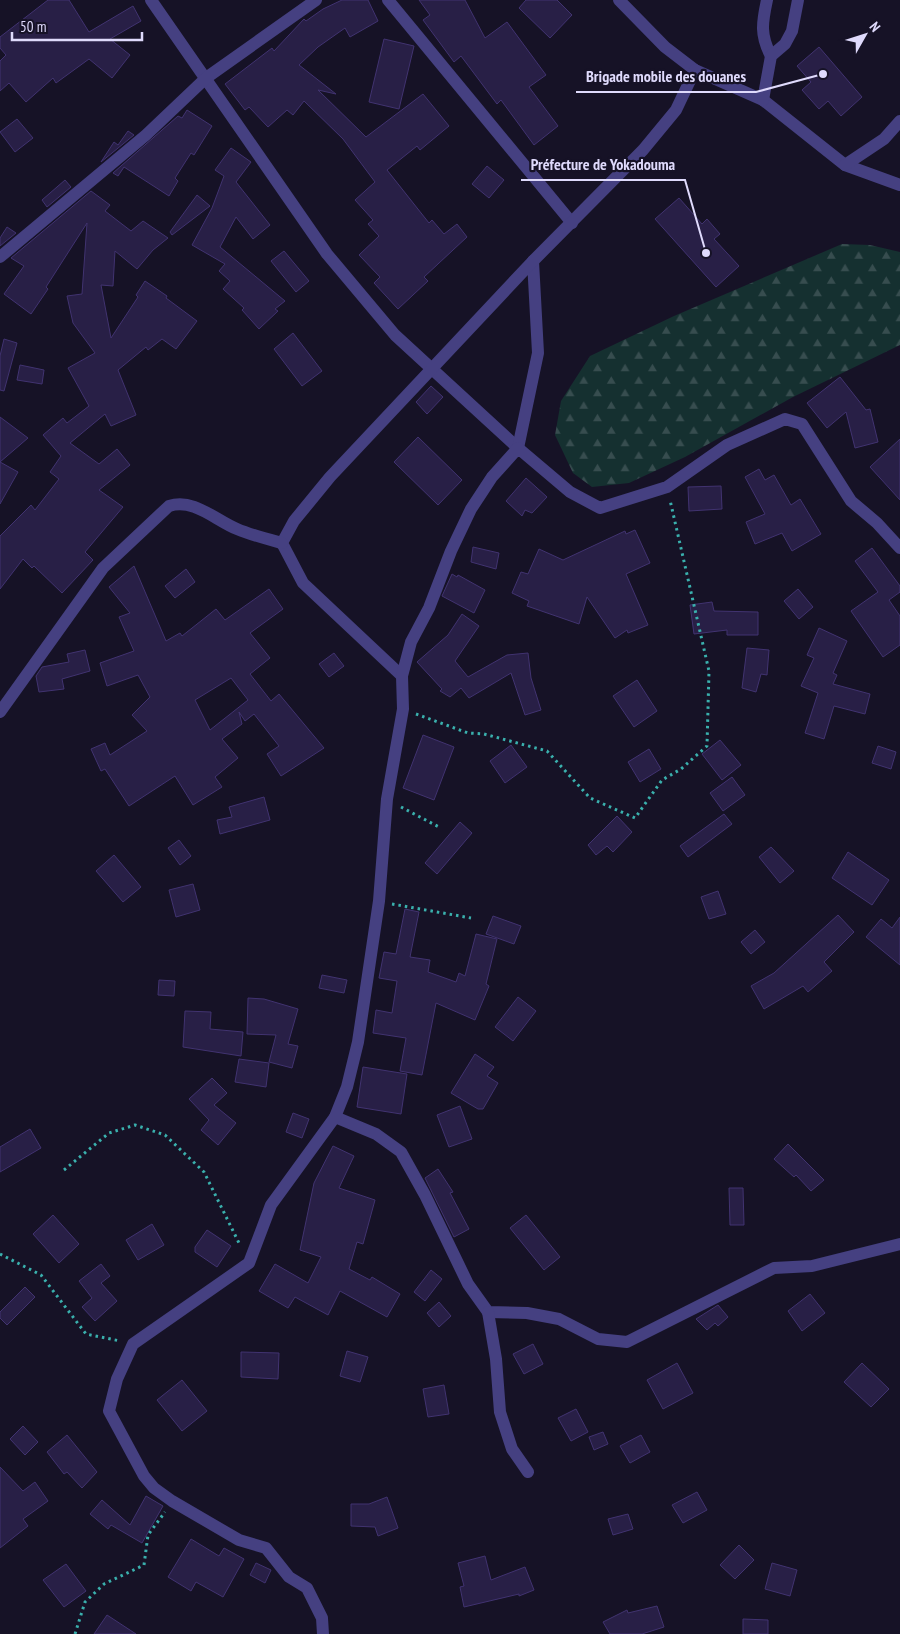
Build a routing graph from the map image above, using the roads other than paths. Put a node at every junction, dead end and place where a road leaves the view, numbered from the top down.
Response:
1 (151, 0) edge
2 (316, 0) edge
3 (388, 0) edge
4 (619, 0) edge
5 (766, 0) edge
6 (798, 0) edge
7 (771, 56) junction
8 (695, 70) junction
9 (206, 78) junction
10 (763, 100) junction
11 (900, 121) edge
12 (846, 164) junction
13 (900, 185) edge
14 (572, 223) junction
15 (0, 257) edge
16 (533, 261) junction
17 (431, 368) junction
18 (518, 448) junction
19 (282, 543) junction
20 (900, 548) edge
21 (402, 676) junction
22 (0, 712) edge
23 (335, 1118) junction
24 (900, 1244) edge
25 (488, 1312) junction
26 (528, 1472) dead end
27 (323, 1634) edge

1 - 9 street
2 - 9 street
3 - 14 street
4 - 8 street
5 - 7 street
6 - 7 street
7 - 10 street
8 - 10 street
8 - 14 street
9 - 15 street
9 - 17 street
10 - 12 street
11 - 12 street
12 - 13 street
14 - 16 street
16 - 17 street
16 - 18 street
17 - 18 street
17 - 19 street
18 - 20 street
18 - 21 street
19 - 21 street
19 - 22 street
21 - 23 street
23 - 25 street
23 - 27 street
24 - 25 street
25 - 26 street

